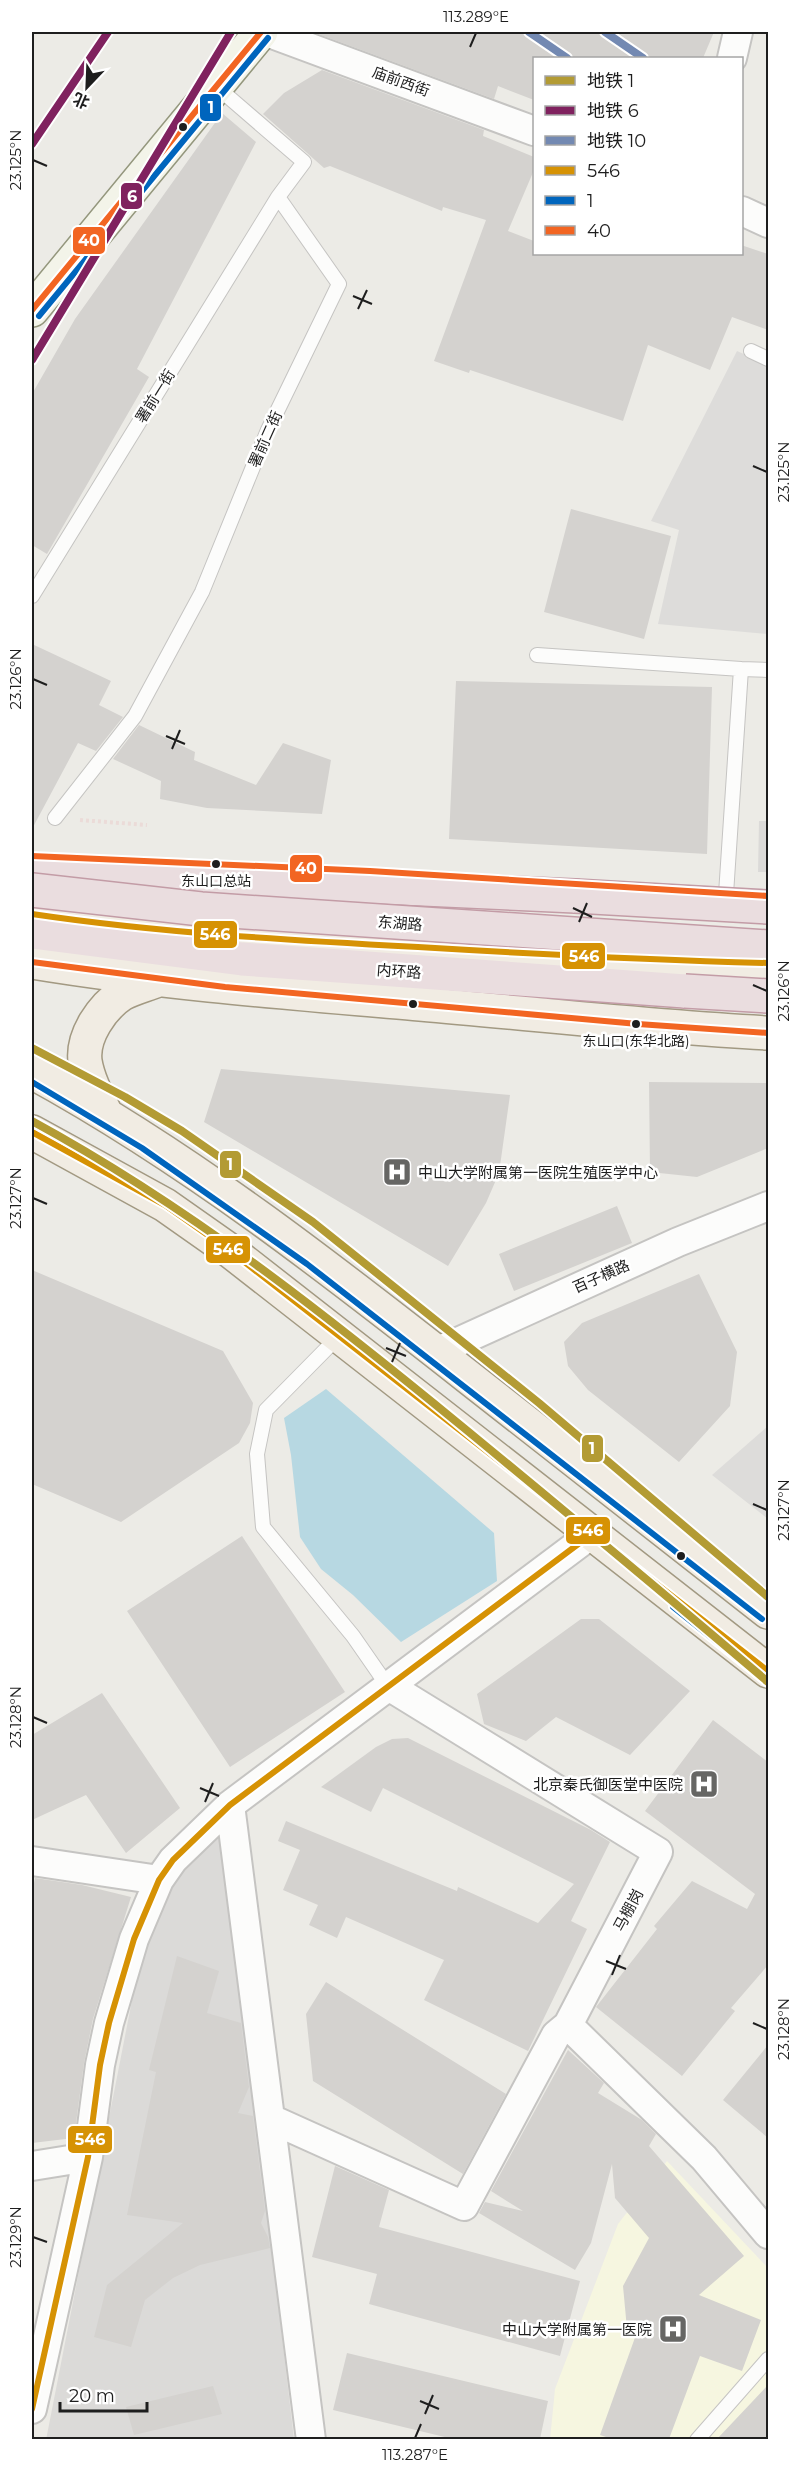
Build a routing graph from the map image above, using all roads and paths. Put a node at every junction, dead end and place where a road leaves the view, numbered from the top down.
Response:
1 (261, 32) edge
2 (267, 32) edge
3 (738, 32) edge
4 (732, 57) edge
5 (217, 87) junction
6 (533, 131) edge
7 (278, 196) junction
8 (743, 212) edge
9 (768, 223) edge
10 (32, 310) edge
11 (751, 351) dead end
12 (768, 359) edge
13 (32, 596) edge
14 (537, 655) dead end
15 (741, 669) junction
16 (768, 670) edge
17 (55, 818) joint
18 (147, 825) dead end
19 (32, 856) edge
20 (32, 871) edge
21 (32, 881) edge
22 (32, 890) edge
23 (726, 894) junction
24 (768, 896) edge
25 (768, 908) edge
26 (32, 914) edge
27 (89, 922) junction
28 (32, 932) edge
29 (768, 947) edge
30 (719, 961) junction
31 (32, 962) edge
32 (768, 963) edge
33 (159, 980) junction
34 (768, 996) edge
35 (687, 1029) junction
36 (768, 1033) edge
37 (32, 1072) edge
38 (106, 1114) junction
39 (32, 1132) edge
40 (768, 1206) edge
41 (339, 1336) junction
42 (436, 1352) junction
43 (593, 1533) junction
44 (768, 1612) edge
45 (768, 1671) edge
46 (387, 1685) junction
47 (230, 1805) junction
48 (32, 1861) edge
49 (159, 1880) junction
50 (568, 2025) junction
51 (271, 2119) junction
52 (87, 2157) junction
53 (32, 2166) edge
54 (768, 2234) edge
55 (45, 2298) edge
56 (768, 2359) edge
57 (32, 2409) edge
58 (311, 2439) edge
59 (697, 2439) edge

1 - 5 main road
2 - 6 street, 庙前西街
3 - 4 street
5 - 7 lane
5 - 10 main road
7 - 13 lane, 署前一街
7 - 17 lane, 署前二街
8 - 9 street
11 - 12 lane
14 - 15 lane
15 - 16 lane
15 - 23 lane
17 - 18 path
19 - 23 main road
20 - 25 highway, bridge
21 - 27 main road
22 - 29 highway, 东湖路, bridge
23 - 24 main road
23 - 30 main road
26 - 27 main road
27 - 30 main road
28 - 34 highway, 内环路, bridge
30 - 32 main road
30 - 35 main road
31 - 33 main road
33 - 35 main road
33 - 38 main road
35 - 36 main road
37 - 38 main road
38 - 42 main road
39 - 41 main road
40 - 42 street, 百子横路
41 - 43 main road
41 - 46 lane
42 - 44 main road
43 - 45 main road
43 - 46 street
46 - 47 street
46 - 50 street, 马棚岗
47 - 49 street
47 - 51 street
48 - 49 street
49 - 52 street
50 - 51 street
50 - 54 street
51 - 58 street
52 - 53 street
52 - 55 street
55 - 57 street
56 - 59 lane

